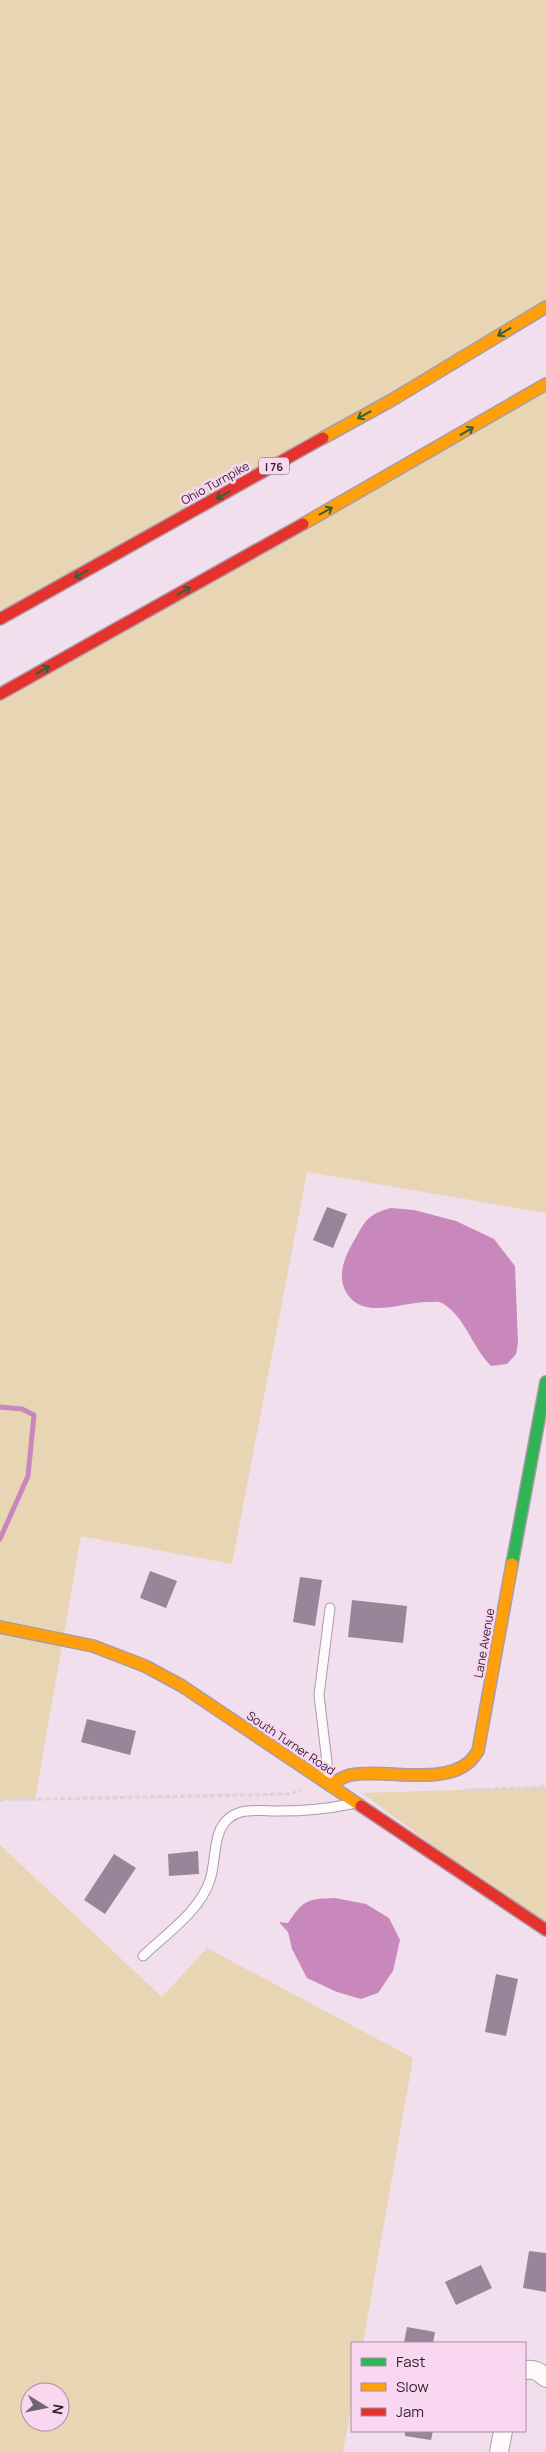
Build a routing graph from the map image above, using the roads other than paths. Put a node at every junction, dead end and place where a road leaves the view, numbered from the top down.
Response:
1 (546, 307) edge
2 (546, 384) edge
3 (0, 619) edge
4 (0, 694) edge
5 (546, 1382) edge
6 (330, 1608) dead end
7 (0, 1627) edge
8 (329, 1785) junction
9 (356, 1803) junction
10 (546, 1930) edge
11 (143, 1956) dead end
12 (526, 2370) edge
13 (546, 2378) edge
14 (503, 2432) edge
15 (498, 2452) edge

1 -> 3 main road, Ohio Turnpike / I 76
4 -> 2 main road
5 - 8 main road, Lane Avenue
6 - 8 lane
7 - 8 main road, South Turner Road
8 - 9 main road, South Turner Road
9 - 10 main road, South Turner Road
9 - 11 lane
12 - 13 street
14 - 15 street

